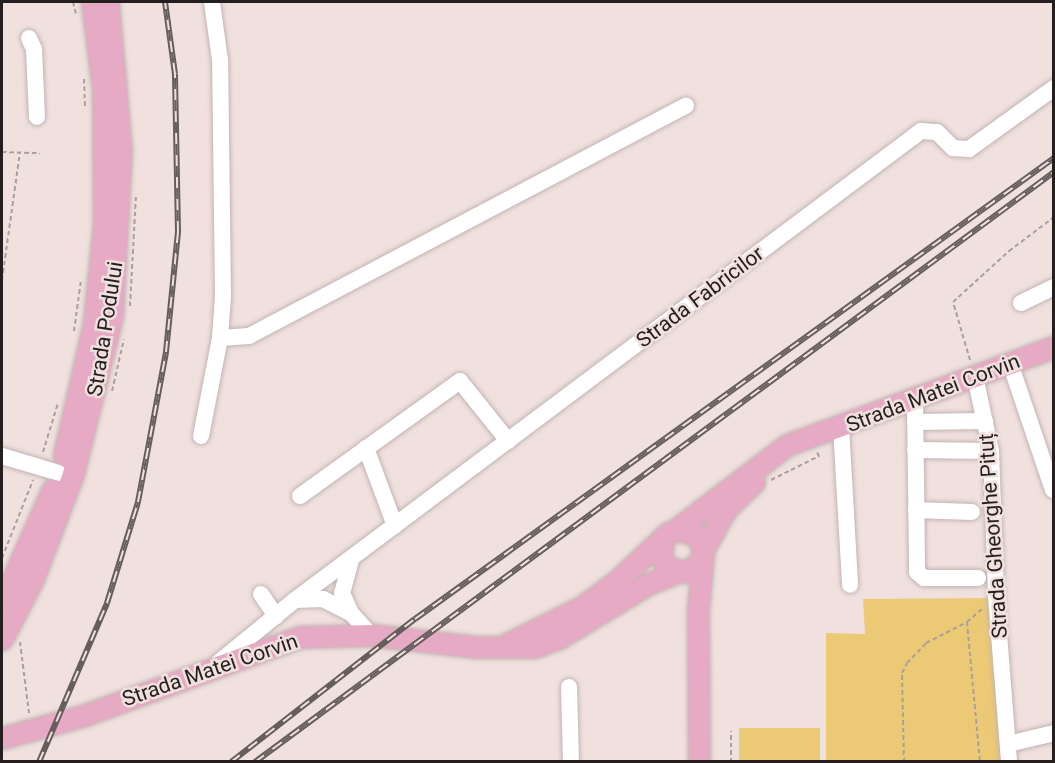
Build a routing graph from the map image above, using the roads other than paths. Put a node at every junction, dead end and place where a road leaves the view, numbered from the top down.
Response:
1 (92, 2) edge
2 (108, 2) edge
3 (212, 2) edge
4 (29, 38) dead end
5 (1053, 88) edge
6 (686, 106) dead end
7 (37, 117) dead end
8 (1053, 287) edge
9 (1021, 303) dead end
10 (220, 338) junction
11 (1053, 346) edge
12 (1010, 363) junction
13 (975, 376) junction
14 (915, 399) junction
15 (985, 421) junction
16 (915, 422) junction
17 (841, 427) junction
18 (201, 436) dead end
19 (812, 439) junction
20 (508, 441) junction
21 (366, 448) junction
22 (915, 450) junction
23 (991, 451) junction
24 (2, 456) edge
25 (59, 473) junction
26 (1053, 490) edge
27 (300, 496) dead end
28 (916, 510) junction
29 (972, 512) dead end
30 (395, 526) junction
31 (669, 534) junction
32 (703, 552) junction
33 (352, 559) junction
34 (678, 572) junction
35 (978, 578) dead end
36 (850, 585) dead end
37 (261, 594) dead end
38 (295, 600) junction
39 (2, 603) edge
40 (698, 610) junction
41 (351, 613) junction
42 (276, 616) junction
43 (371, 635) junction
44 (10, 636) edge
45 (501, 647) junction
46 (214, 666) junction
47 (569, 687) dead end
48 (14, 732) edge
49 (1053, 733) edge
50 (1008, 744) junction
51 (2, 755) edge
52 (571, 762) edge
53 (699, 762) edge
54 (1009, 762) edge

1 - 25 main road, Strada Podului
2 - 44 main road, Strada Podului
3 - 10 street
4 - 7 street
5 - 20 street, Strada Fabricilor
6 - 10 street
8 - 9 street
10 - 18 street
11 - 12 main road, Strada Matei Corvin
12 - 13 main road, Strada Matei Corvin
12 - 26 street
13 - 14 main road, Strada Matei Corvin
13 - 15 street, Strada Gheorghe Pituț
14 - 16 street
14 - 17 main road, Strada Matei Corvin
15 - 16 street
15 - 23 street, Strada Gheorghe Pituț
16 - 22 street
17 - 19 main road, Strada Matei Corvin
17 - 36 street
19 - 31 main road, Strada Matei Corvin
19 - 32 main road, Strada Matei Corvin
20 - 21 street
20 - 30 street, Strada Fabricilor
21 - 27 street
21 - 30 street
22 - 23 street
22 - 28 street
23 - 50 street, Strada Gheorghe Pituț
24 - 25 street
25 - 39 main road, Strada Podului
28 - 29 street
28 - 35 street
30 - 33 street, Strada Fabricilor
31 - 32 main road
31 - 34 main road
31 - 45 main road, Strada Matei Corvin
32 - 34 main road
32 - 40 main road
33 - 38 street, Strada Fabricilor
33 - 41 street
34 - 40 main road
34 - 45 main road, Strada Matei Corvin
37 - 42 street
38 - 41 street
38 - 42 street, Strada Fabricilor
40 - 53 main road
41 - 43 street
42 - 46 street, Strada Fabricilor
43 - 45 main road, Strada Matei Corvin
43 - 46 main road, Strada Matei Corvin
46 - 48 main road, Strada Matei Corvin
47 - 52 street
48 - 51 main road, Strada Matei Corvin
49 - 50 street
50 - 54 street, Strada Gheorghe Pituț

